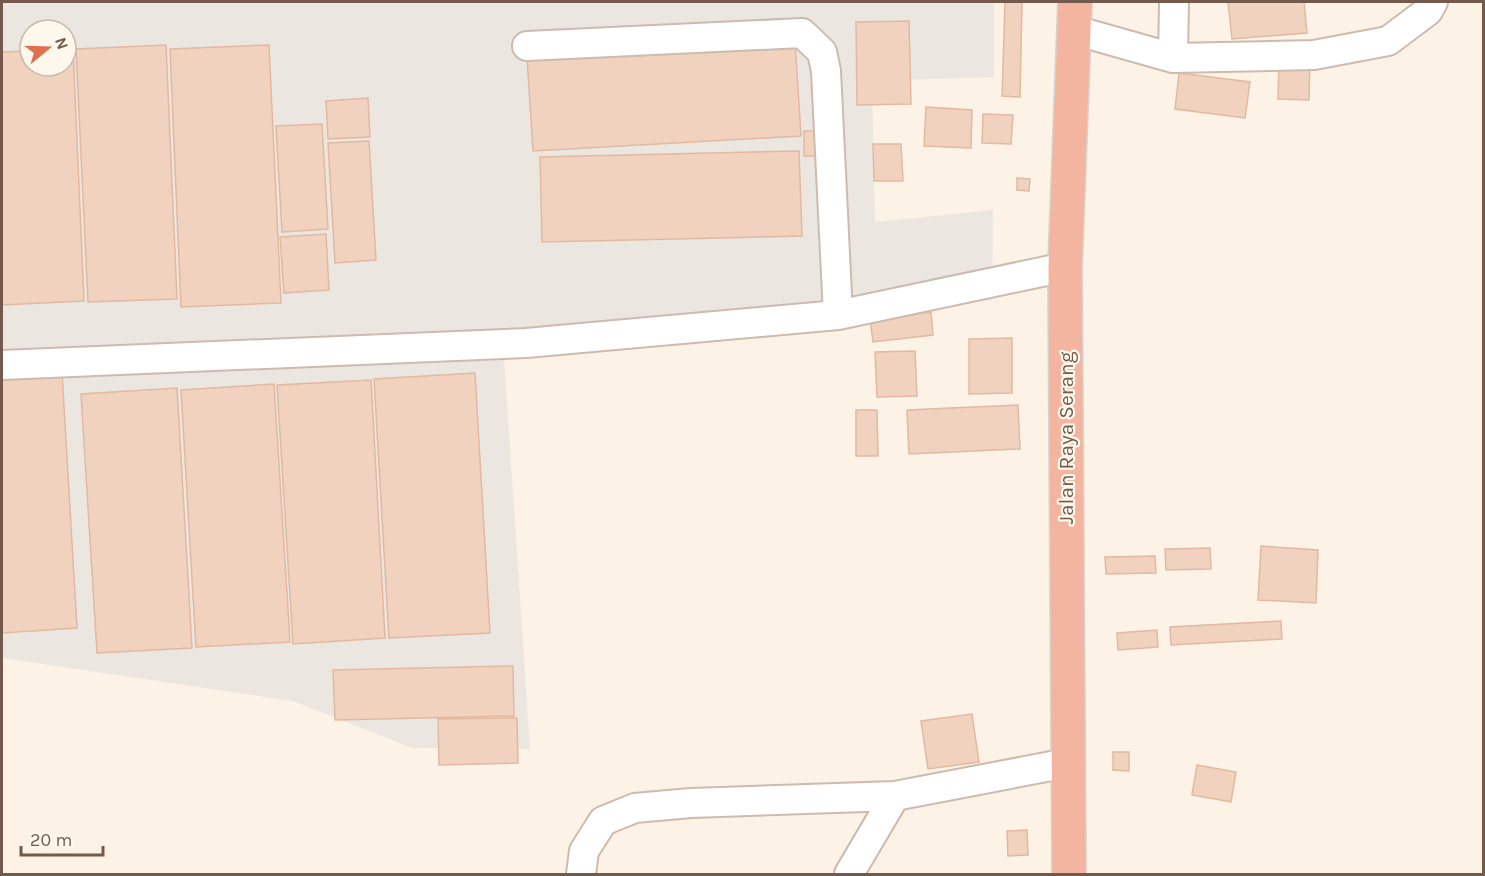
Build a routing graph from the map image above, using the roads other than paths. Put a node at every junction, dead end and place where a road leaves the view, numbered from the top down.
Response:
1 (1173, 2) edge
2 (1433, 2) edge
3 (1075, 16) edge
4 (526, 46) dead end
5 (1173, 58) junction
6 (1065, 267) junction
7 (838, 315) junction
8 (2, 365) edge
9 (1067, 763) junction
10 (895, 796) junction
11 (581, 874) edge
12 (849, 874) edge
13 (1069, 874) edge

1 - 5 street
2 - 5 street
3 - 5 street
3 - 6 highway, Jalan Raya Serang
4 - 7 street
6 - 7 street
6 - 9 highway, Jalan Raya Serang
7 - 8 street
9 - 10 street
9 - 13 highway, Jalan Raya Serang
10 - 11 street
10 - 12 street

